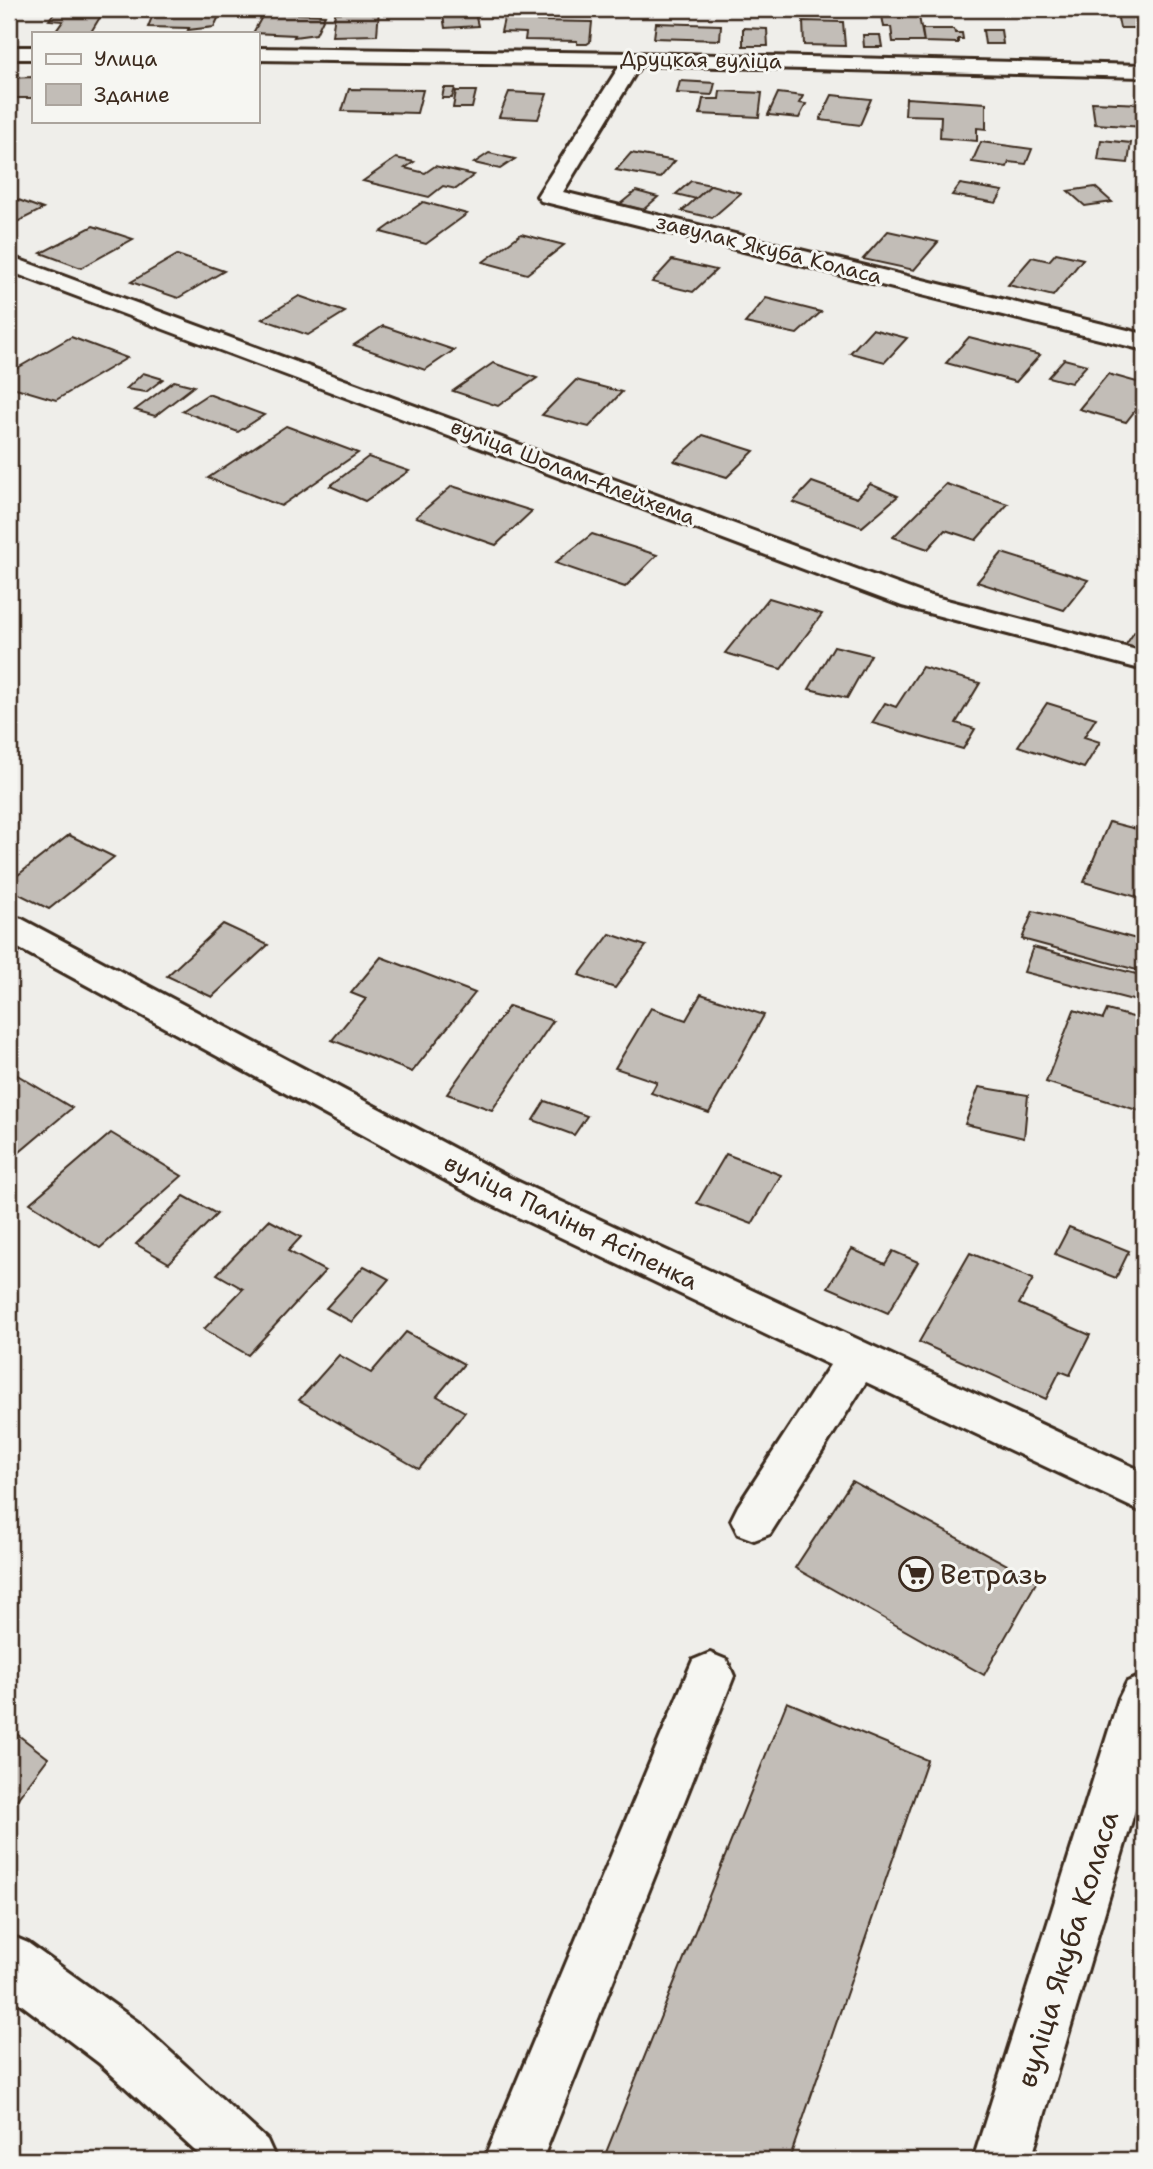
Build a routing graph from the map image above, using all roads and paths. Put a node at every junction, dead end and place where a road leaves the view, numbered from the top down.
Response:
1 (9, 53) edge
2 (32, 53) edge
3 (259, 54) edge
4 (634, 59) junction
5 (1144, 71) edge
6 (9, 263) edge
7 (1144, 342) edge
8 (1144, 661) edge
9 (9, 928) edge
10 (858, 1358) junction
11 (1144, 1493) edge
12 (754, 1520) dead end
13 (710, 1676) dead end
14 (1144, 1698) edge
15 (9, 1962) edge
16 (247, 2160) edge
17 (513, 2160) edge
18 (1002, 2160) edge

1 - 2 street
3 - 4 street, Друцкая вуліца
4 - 5 street, Друцкая вуліца
4 - 7 street, завулак Якуба Коласа
6 - 8 street, вуліца Шолам-Алейхема
9 - 10 street, вуліца Паліны Асіпенка
10 - 11 street, вуліца Паліны Асіпенка
10 - 12 street
13 - 17 street
14 - 18 street, вуліца Якуба Коласа
15 - 16 street

